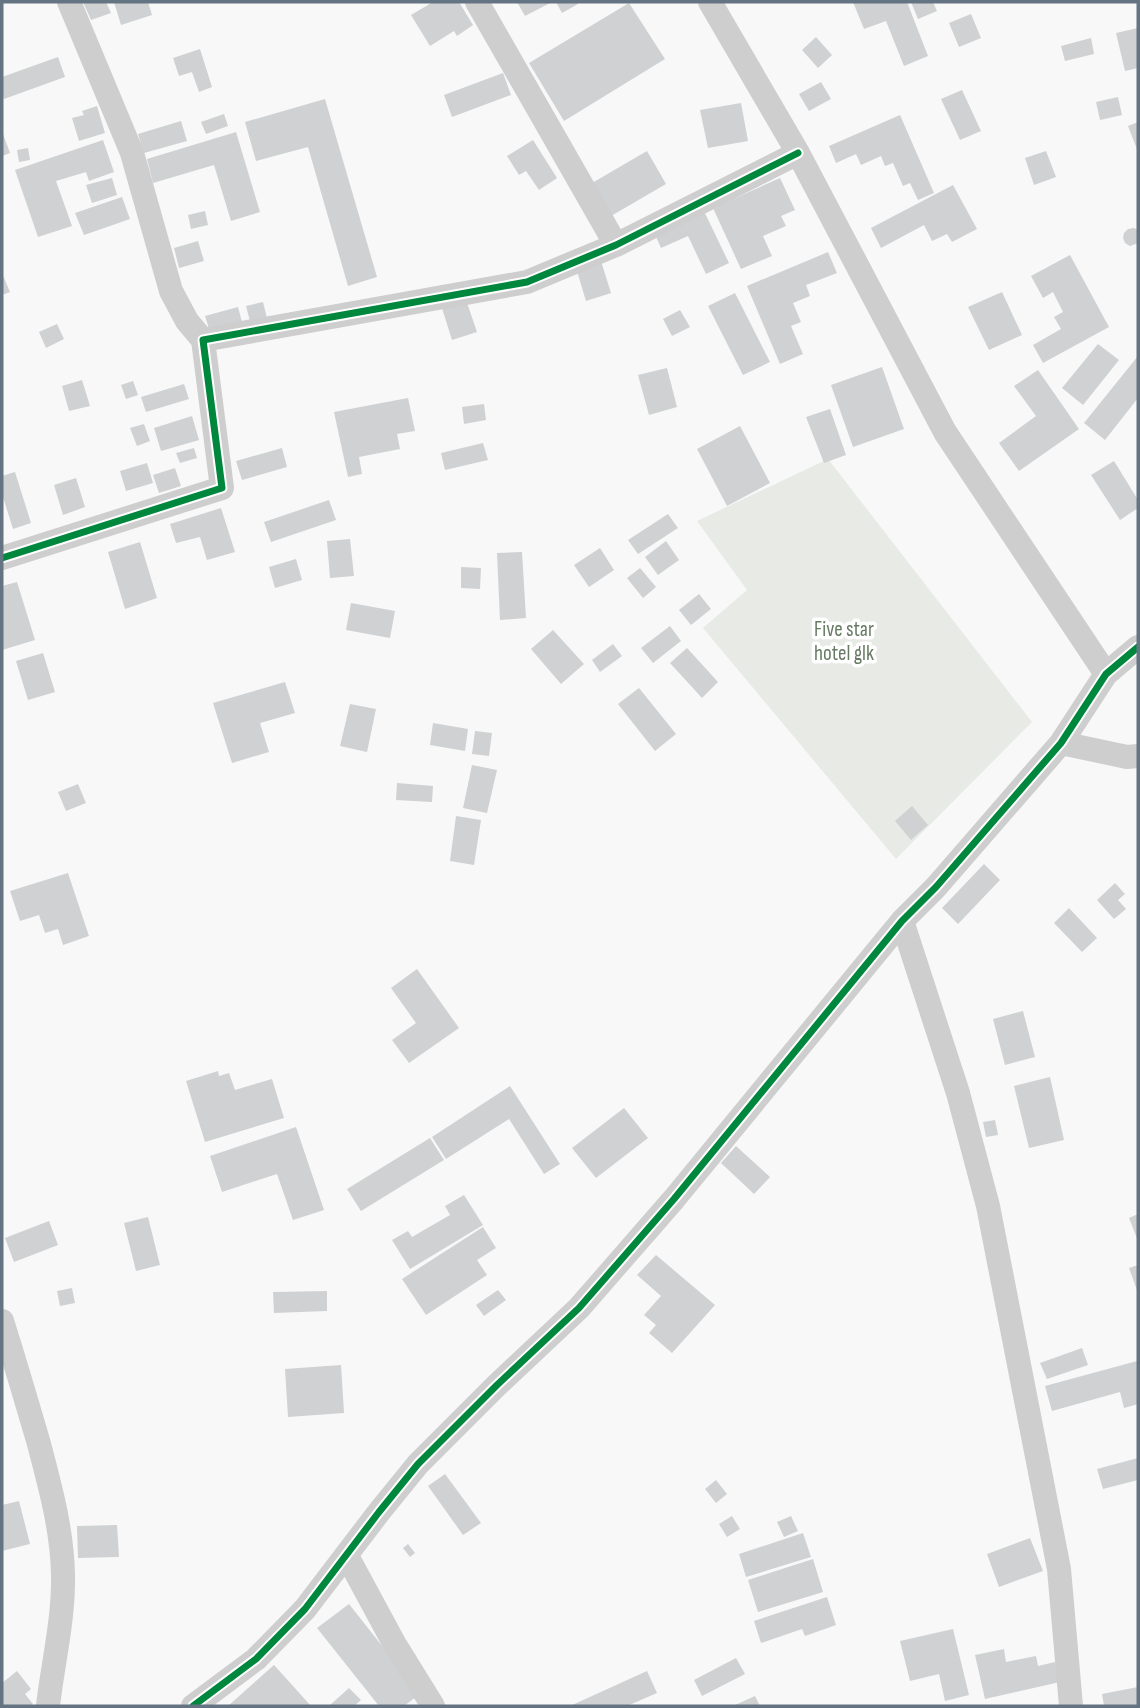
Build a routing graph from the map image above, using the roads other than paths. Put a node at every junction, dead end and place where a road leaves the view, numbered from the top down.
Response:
1 (69, 2) edge
2 (477, 2) edge
3 (710, 2) edge
4 (798, 153) junction
5 (616, 245) junction
6 (203, 340) junction
7 (2, 558) edge
8 (1138, 647) edge
9 (1106, 674) junction
10 (1061, 743) junction
11 (1138, 756) edge
12 (902, 921) junction
13 (2, 1321) edge
14 (346, 1556) junction
15 (48, 1706) edge
16 (193, 1706) edge
17 (433, 1706) edge
18 (1072, 1706) edge

1 - 6 street
2 - 5 street
3 - 4 street
4 - 5 street
4 - 9 street
5 - 6 street
6 - 7 street
8 - 9 street
9 - 10 street
10 - 11 street
10 - 12 street
12 - 14 street
12 - 18 street
13 - 15 street
14 - 16 street
14 - 17 street

